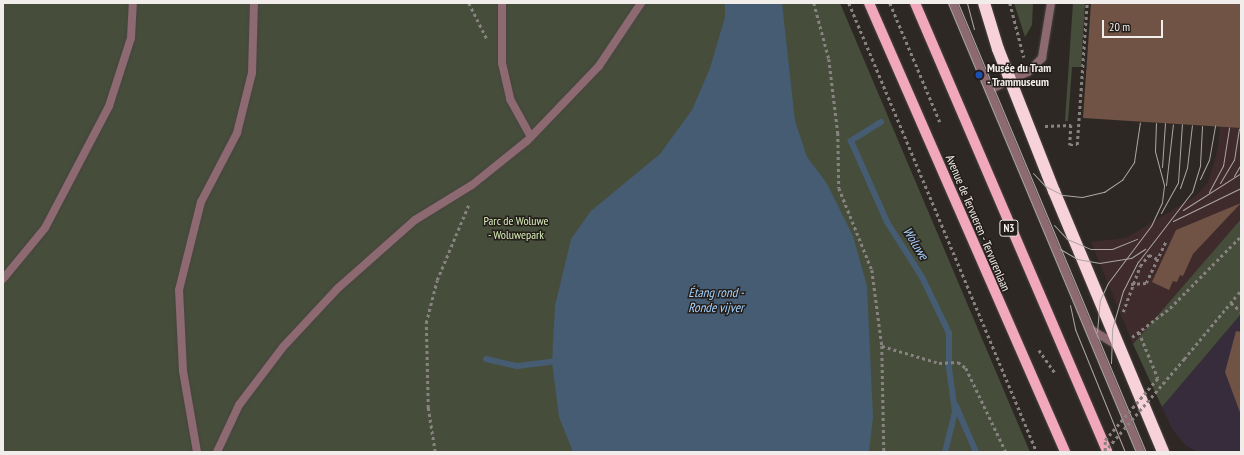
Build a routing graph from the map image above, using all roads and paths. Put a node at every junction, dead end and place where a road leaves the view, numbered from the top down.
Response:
1 (133, 3) edge
2 (254, 3) edge
3 (469, 3) edge
4 (502, 3) edge
5 (641, 3) edge
6 (814, 3) edge
7 (849, 3) edge
8 (869, 3) edge
9 (890, 3) edge
10 (915, 3) edge
11 (953, 3) edge
12 (984, 3) edge
13 (1051, 3) edge
14 (1087, 3) edge
15 (502, 63) junction
16 (1011, 81) junction
17 (989, 90) junction
18 (1080, 102) junction
19 (1084, 102) dead end
20 (1040, 126) dead end
21 (942, 127) dead end
22 (531, 137) junction
23 (472, 185) junction
24 (1241, 236) edge
25 (1166, 241) dead end
26 (1158, 259) junction
27 (3, 279) edge
28 (1131, 284) junction
29 (1241, 290) edge
30 (1230, 303) junction
31 (1241, 311) edge
32 (1121, 316) dead end
33 (1090, 329) junction
34 (1139, 332) junction
35 (1130, 339) dead end
36 (1034, 344) dead end
37 (882, 346) junction
38 (1120, 348) junction
39 (1061, 382) dead end
40 (198, 452) edge
41 (217, 452) edge
42 (435, 452) edge
43 (884, 452) edge
44 (1006, 452) edge
45 (1037, 452) edge
46 (1065, 452) edge
47 (1105, 452) edge
48 (1141, 452) edge
49 (1163, 452) edge

1 - 27 street
2 - 40 street
3 - 15 path
4 - 15 street
5 - 22 street
6 - 37 path
7 - 45 path
8 - 46 main road, Avenue de Tervueren - Tervurenlaan
9 - 21 path
10 - 47 main road, N3
11 - 17 street
12 - 16 highway
13 - 16 street
14 - 18 path
15 - 22 street
16 - 17 street
16 - 38 highway
17 - 33 street
18 - 19 path
18 - 20 path
22 - 23 street
23 - 41 street
23 - 42 path
24 - 34 path
25 - 26 path
26 - 28 path
26 - 28 path
28 - 32 path
29 - 30 path
30 - 31 path
30 - 47 path, bridge
33 - 38 street
33 - 48 street
34 - 35 path
34 - 47 path, bridge
36 - 39 path
37 - 43 path
37 - 44 path
38 - 49 highway

